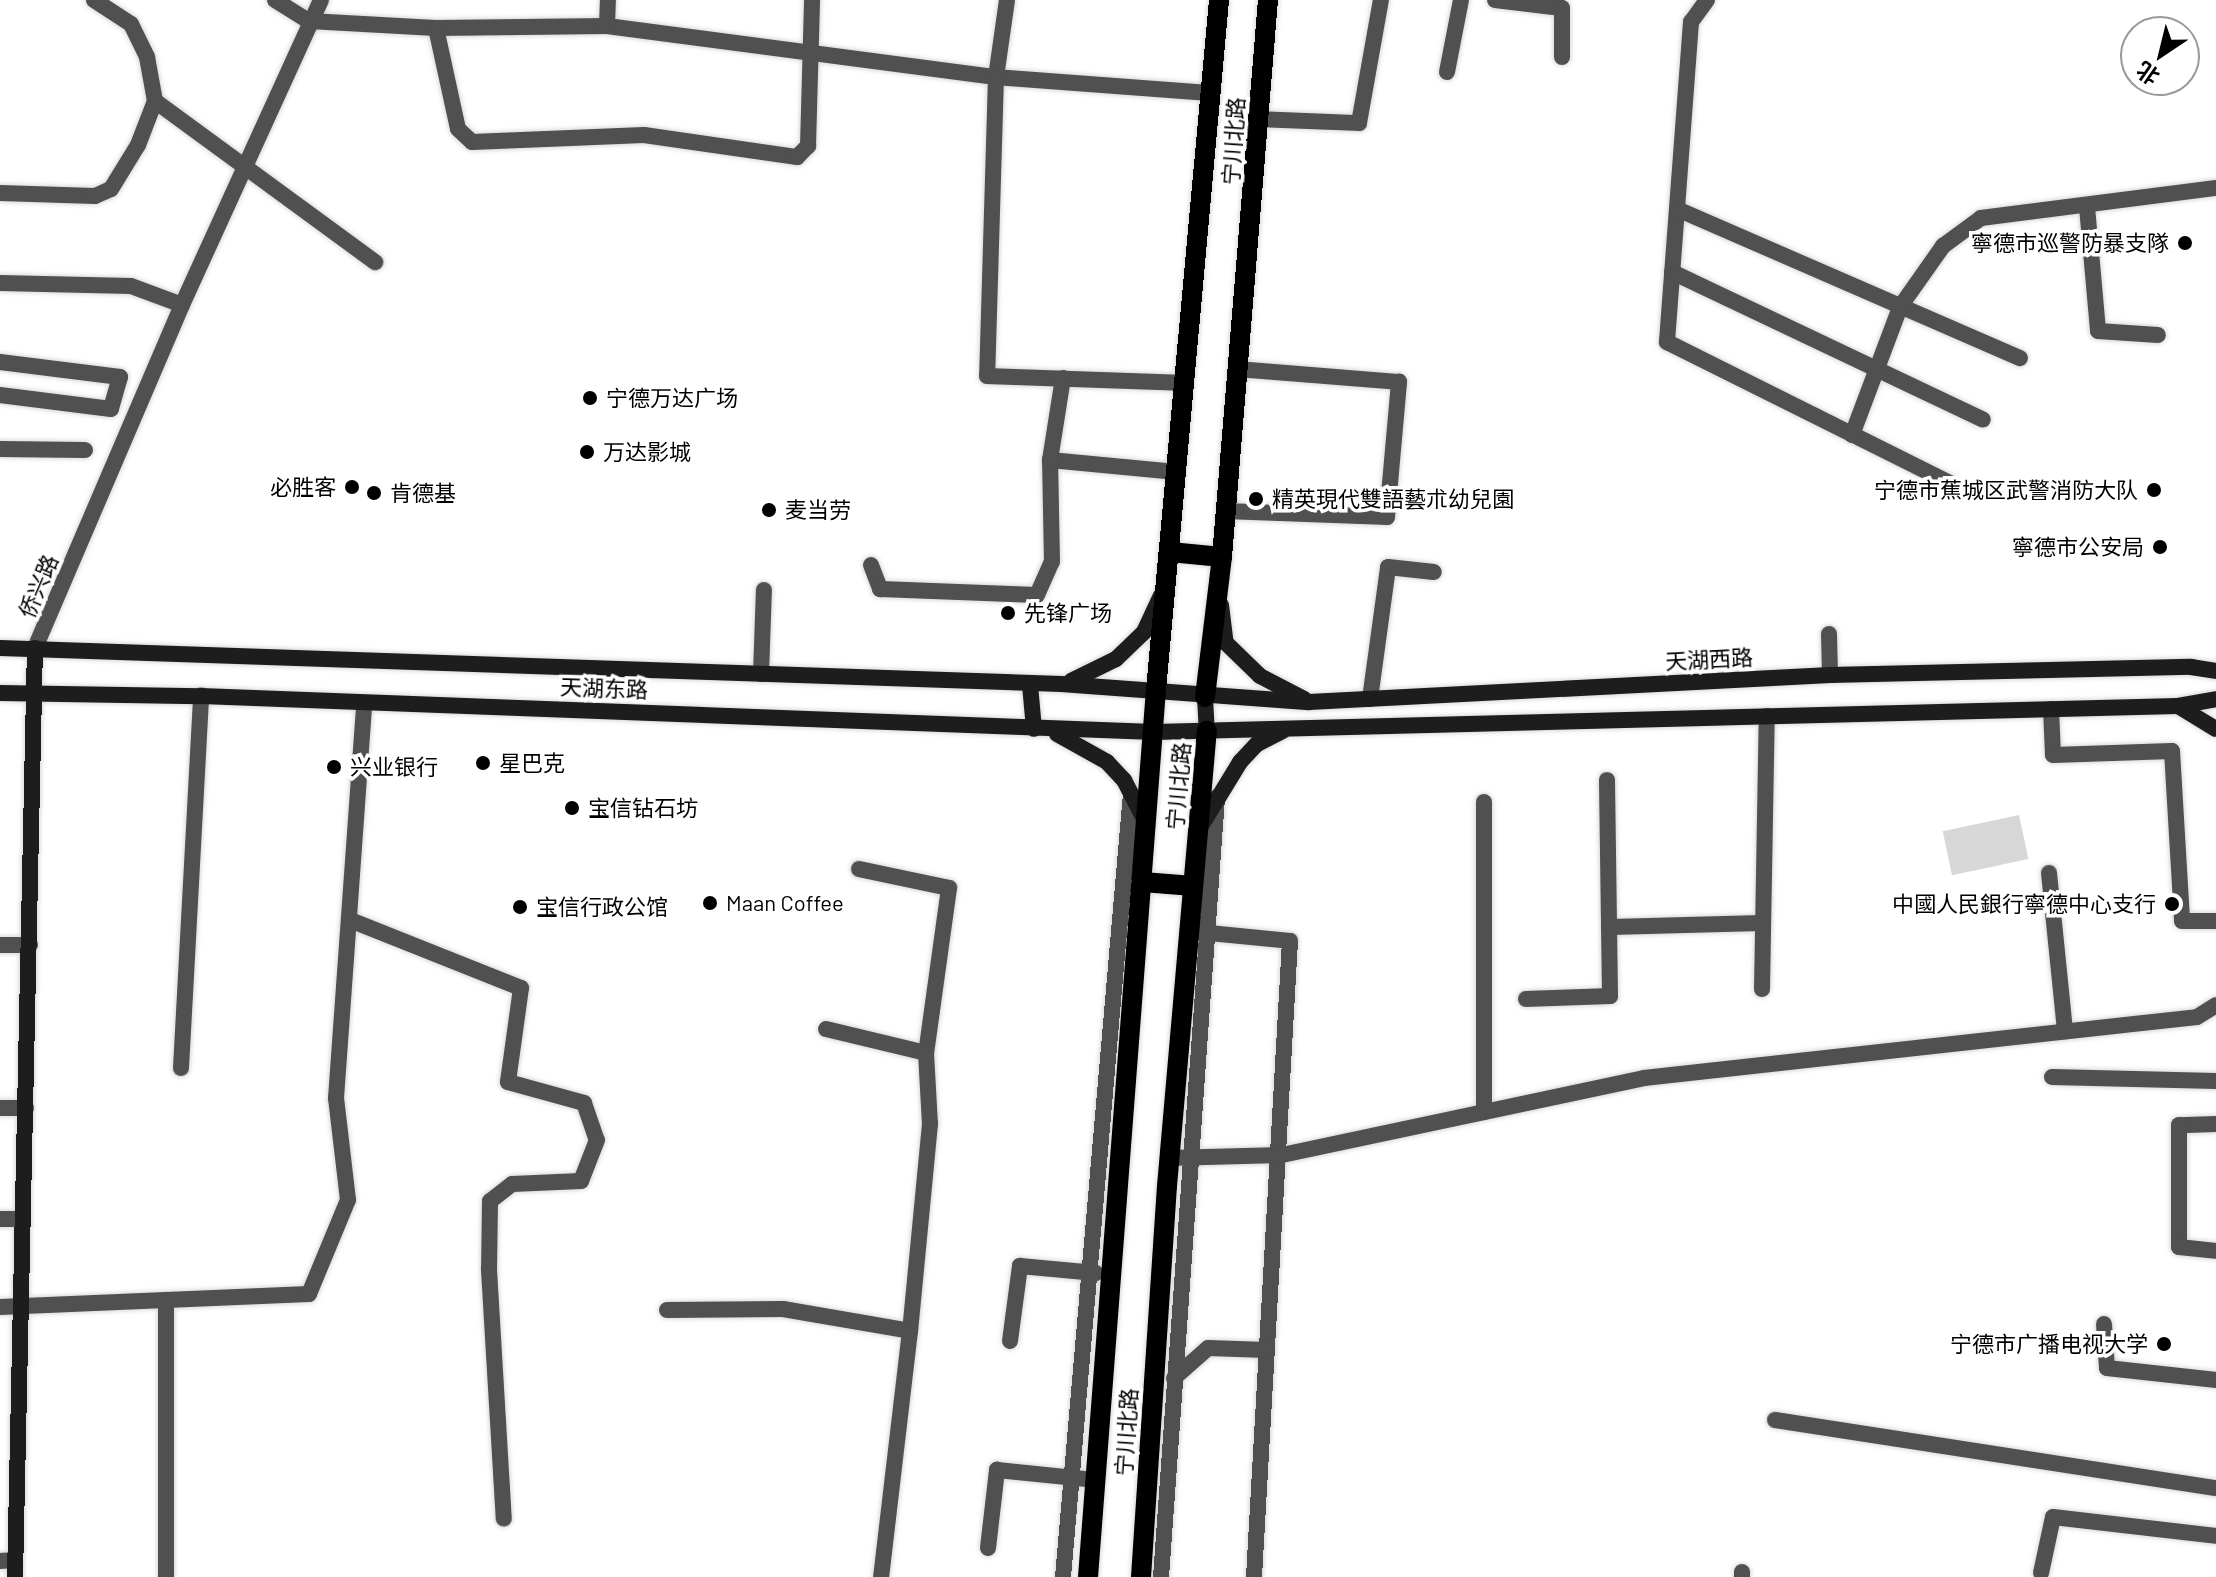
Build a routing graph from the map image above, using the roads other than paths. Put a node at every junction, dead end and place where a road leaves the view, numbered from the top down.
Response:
1 (94, 0) edge
2 (275, 0) edge
3 (321, 0) edge
4 (608, 0) edge
5 (812, 0) edge
6 (1007, 0) edge
7 (1219, 0) edge
8 (1268, 0) edge
9 (1381, 0) edge
10 (1461, 0) edge
11 (1495, 0) edge
12 (1707, 0) edge
13 (309, 21) junction
14 (607, 26) junction
15 (436, 28) junction
16 (807, 52) junction
17 (1562, 57) dead end
18 (1447, 72) dead end
19 (996, 77) junction
20 (1211, 93) junction
21 (155, 101) junction
22 (1258, 119) junction
23 (244, 169) junction
24 (2216, 188) edge
25 (0, 193) edge
26 (2087, 207) junction
27 (1677, 209) junction
28 (375, 262) dead end
29 (1672, 272) junction
30 (0, 283) edge
31 (182, 305) junction
32 (1900, 307) junction
33 (2158, 335) dead end
34 (2020, 358) dead end
35 (0, 362) edge
36 (1239, 369) junction
37 (1873, 369) junction
38 (1063, 378) junction
39 (1186, 383) junction
40 (0, 395) edge
41 (1983, 420) dead end
42 (1852, 435) junction
43 (0, 449) edge
44 (85, 450) dead end
45 (1050, 460) junction
46 (1176, 472) junction
47 (1952, 484) dead end
48 (1226, 511) junction
49 (1170, 552) junction
50 (1222, 557) junction
51 (871, 565) dead end
52 (1434, 572) dead end
53 (1167, 584) junction
54 (1220, 586) junction
55 (764, 590) dead end
56 (1829, 634) dead end
57 (0, 648) edge
58 (35, 648) junction
59 (2216, 655) edge
60 (2191, 667) junction
61 (2216, 671) edge
62 (761, 674) junction
63 (1830, 675) junction
64 (1061, 684) junction
65 (1030, 685) junction
66 (1156, 690) junction
67 (0, 693) edge
68 (35, 694) junction
69 (201, 696) junction
70 (1205, 697) junction
71 (1370, 699) junction
72 (2216, 699) edge
73 (1335, 701) junction
74 (1309, 702) junction
75 (364, 704) junction
76 (2178, 706) junction
77 (2051, 709) junction
78 (1767, 716) junction
79 (1335, 727) junction
80 (1287, 728) junction
81 (1039, 729) junction
82 (2216, 729) edge
83 (1207, 731) junction
84 (1154, 732) junction
85 (1607, 780) dead end
86 (1131, 794) junction
87 (1217, 795) junction
88 (1484, 802) dead end
89 (1147, 826) junction
90 (1198, 831) junction
91 (859, 869) dead end
92 (2049, 873) dead end
93 (1143, 882) junction
94 (1193, 886) junction
95 (350, 920) junction
96 (2216, 921) edge
97 (1763, 923) junction
98 (1609, 927) junction
99 (1198, 932) junction
100 (0, 945) edge
101 (30, 945) junction
102 (1762, 989) dead end
103 (1526, 999) dead end
104 (2216, 1005) edge
105 (826, 1029) dead end
106 (2065, 1031) junction
107 (926, 1053) junction
108 (181, 1068) dead end
109 (2052, 1077) dead end
110 (2216, 1081) edge
111 (0, 1108) edge
112 (26, 1108) junction
113 (1484, 1112) junction
114 (2216, 1124) edge
115 (1278, 1155) junction
116 (1178, 1158) junction
117 (0, 1219) edge
118 (20, 1219) junction
119 (2216, 1251) edge
120 (1086, 1272) junction
121 (1113, 1275) junction
122 (166, 1300) junction
123 (0, 1307) edge
124 (21, 1307) junction
125 (667, 1310) dead end
126 (2104, 1324) dead end
127 (910, 1331) junction
128 (1010, 1341) dead end
129 (1267, 1350) junction
130 (1175, 1377) junction
131 (2216, 1380) edge
132 (1152, 1404) junction
133 (1775, 1420) dead end
134 (1073, 1478) junction
135 (1096, 1480) junction
136 (2216, 1488) edge
137 (504, 1519) dead end
138 (2216, 1536) edge
139 (988, 1548) dead end
140 (10, 1566) edge
141 (2041, 1573) dead end
142 (166, 1577) edge
143 (881, 1577) edge
144 (1063, 1577) edge
145 (1088, 1577) edge
146 (1141, 1577) edge
147 (1161, 1577) edge
148 (1254, 1577) edge

1 - 21 street
2 - 13 street
3 - 13 street, 侨兴路
4 - 14 street
5 - 16 street
6 - 19 street
7 - 20 main road, 宁川北路
8 - 22 main road, 宁川北路
9 - 22 street
10 - 18 street
11 - 17 street
12 - 27 street
13 - 15 street
13 - 23 street, 侨兴路
14 - 15 street
14 - 16 street
15 - 16 street
16 - 19 street
19 - 20 street
19 - 38 street
20 - 39 main road, 宁川北路
21 - 23 street
21 - 25 street
22 - 36 main road, 宁川北路
23 - 28 street
23 - 31 street, 侨兴路
24 - 26 street
26 - 32 street
26 - 33 street
27 - 29 street
27 - 32 street
29 - 37 street
29 - 42 street
30 - 31 street
31 - 58 street, 侨兴路
32 - 34 street
32 - 37 street
35 - 40 street
36 - 48 main road, 宁川北路
36 - 48 street
37 - 41 street
37 - 42 street
38 - 39 street
38 - 45 street
39 - 46 main road, 宁川北路
42 - 47 street
43 - 44 street
45 - 46 street
45 - 51 street
46 - 49 main road, 宁川北路
48 - 50 main road, 宁川北路
49 - 50 main road
49 - 53 main road, 宁川北路
50 - 54 main road, 宁川北路
52 - 71 street
53 - 64 main road
53 - 66 main road, 宁川北路
54 - 70 main road, 宁川北路
54 - 74 main road
55 - 62 street
56 - 63 street
57 - 58 main road, 天湖东路
58 - 62 main road, 天湖东路
58 - 68 main road, 侨兴路
59 - 60 main road
60 - 61 main road, 天湖西路
60 - 63 main road, 天湖西路
62 - 65 main road, 天湖东路
63 - 71 main road, 天湖西路
64 - 65 main road, 天湖东路
64 - 66 main road, 天湖东路
65 - 81 main road
66 - 70 main road, 天湖东路
66 - 84 main road, 宁川北路
67 - 68 main road, 天湖东路
68 - 69 main road, 天湖东路
68 - 101 main road, 侨兴路
69 - 75 main road, 天湖东路
69 - 108 street
70 - 74 main road, 天湖西路
70 - 83 main road, 宁川北路
71 - 73 main road, 天湖西路
72 - 76 main road
73 - 74 main road, 天湖西路
73 - 79 main road
75 - 81 main road, 天湖东路
75 - 95 street
76 - 77 main road
76 - 82 main road
77 - 78 main road
77 - 96 street
78 - 79 main road
78 - 97 street
79 - 80 main road
80 - 83 main road
80 - 87 main road
81 - 84 main road, 天湖东路
81 - 86 main road
83 - 84 main road, 天湖东路
83 - 90 main road, 宁川北路
84 - 89 main road, 宁川北路
85 - 98 street
86 - 89 main road
86 - 120 street
87 - 90 main road
87 - 99 street
88 - 113 street
89 - 93 main road, 宁川北路
90 - 94 main road, 宁川北路
91 - 107 street
92 - 106 street
93 - 94 main road
93 - 121 main road, 宁川北路
94 - 99 main road, 宁川北路
95 - 122 street
95 - 137 street
97 - 98 street
97 - 102 street
98 - 103 street
99 - 115 street
99 - 116 main road, 宁川北路
100 - 101 street
101 - 112 main road, 侨兴路
104 - 106 street
105 - 107 street
106 - 113 street
107 - 127 street
109 - 110 street
111 - 112 street
112 - 118 main road, 侨兴路
113 - 115 street
114 - 119 street
115 - 116 street
115 - 129 street
116 - 130 street
116 - 132 main road, 宁川北路
117 - 118 street
118 - 124 main road, 侨兴路
120 - 121 street
120 - 128 street
120 - 134 street
121 - 135 main road, 宁川北路
122 - 124 street
122 - 142 street
123 - 124 street
124 - 140 main road, 侨兴路
125 - 127 street
126 - 131 street
127 - 143 street
129 - 130 street
129 - 148 street
130 - 132 street
130 - 147 street
132 - 146 main road, 宁川北路
133 - 136 street
134 - 135 street
134 - 139 street
134 - 144 street
135 - 145 main road, 宁川北路
138 - 141 street

